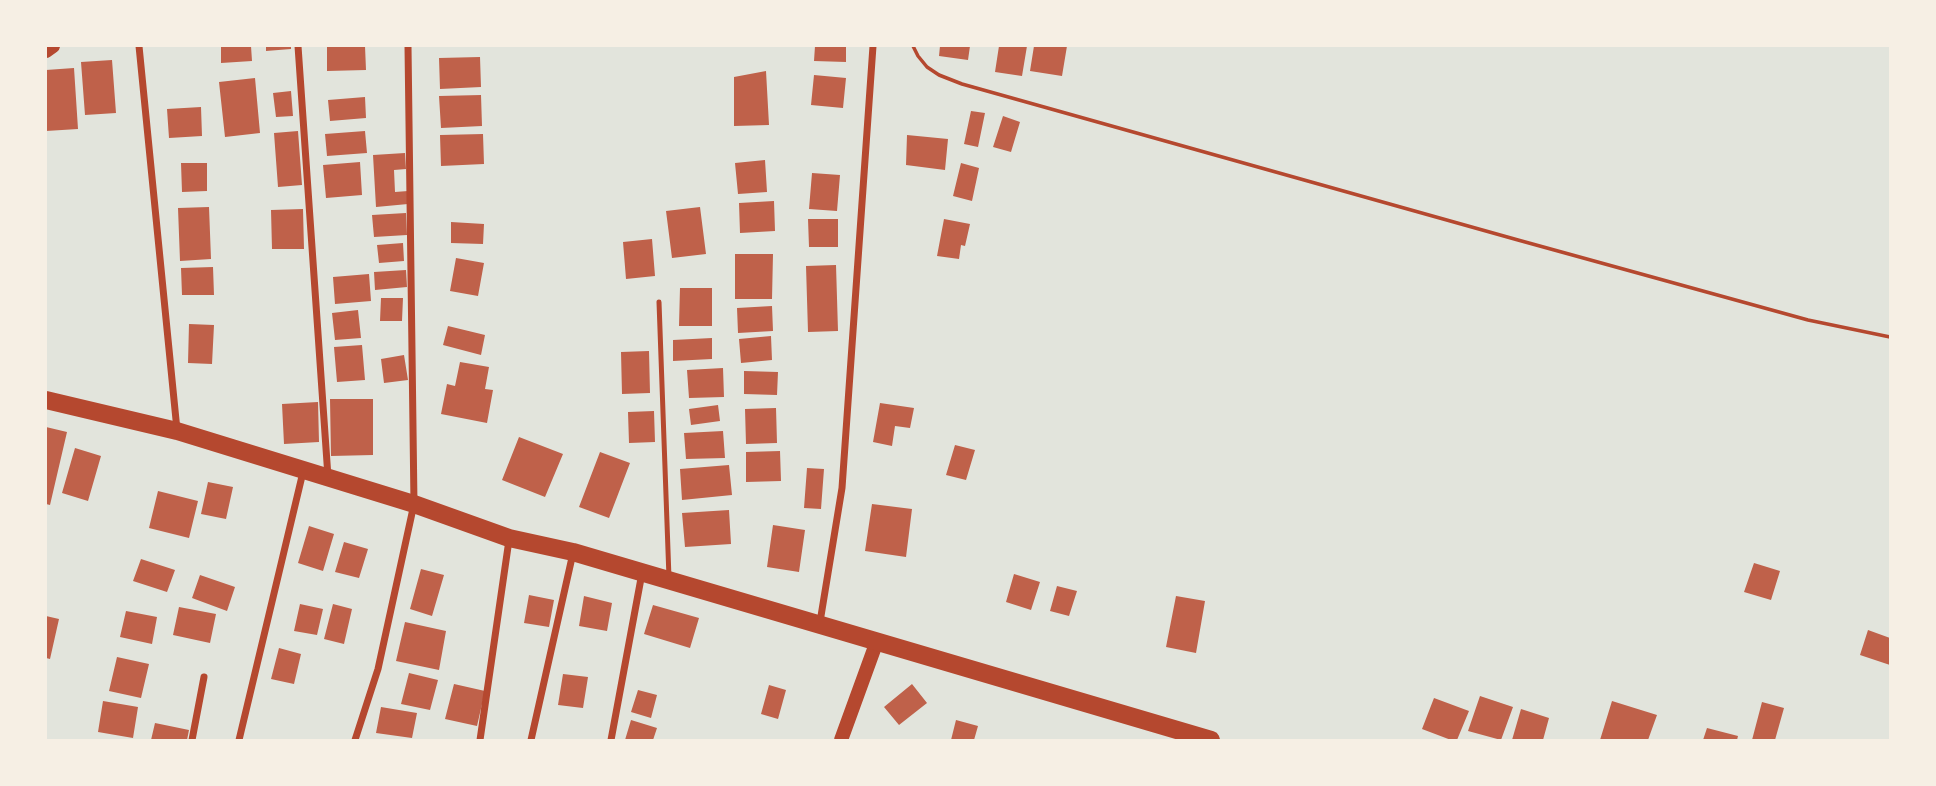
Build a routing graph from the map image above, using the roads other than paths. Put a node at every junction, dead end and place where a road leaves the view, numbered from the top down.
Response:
1 (53, 46) edge
2 (139, 46) edge
3 (298, 46) edge
4 (408, 46) edge
5 (873, 46) edge
6 (46, 51) edge
7 (659, 302) dead end
8 (46, 400) edge
9 (177, 431) junction
10 (303, 471) junction
11 (328, 478) junction
12 (414, 504) junction
13 (509, 538) junction
14 (573, 552) junction
15 (642, 573) junction
16 (669, 581) junction
17 (819, 626) junction
18 (877, 641) junction
19 (204, 677) dead end
20 (192, 740) edge
21 (239, 740) edge
22 (355, 740) edge
23 (480, 740) edge
24 (531, 740) edge
25 (611, 740) edge
26 (841, 740) edge
27 (1211, 740) edge

1 - 6 main road
2 - 9 street
3 - 11 street
4 - 12 street
5 - 17 street
7 - 16 lane
8 - 9 main road
9 - 10 main road
10 - 11 main road
10 - 21 street
11 - 12 main road
12 - 13 main road
12 - 22 street
13 - 14 main road
13 - 23 street
14 - 15 main road
14 - 24 street
15 - 16 main road
15 - 25 street
16 - 17 main road
17 - 18 main road
18 - 26 main road
18 - 27 main road
19 - 20 street

